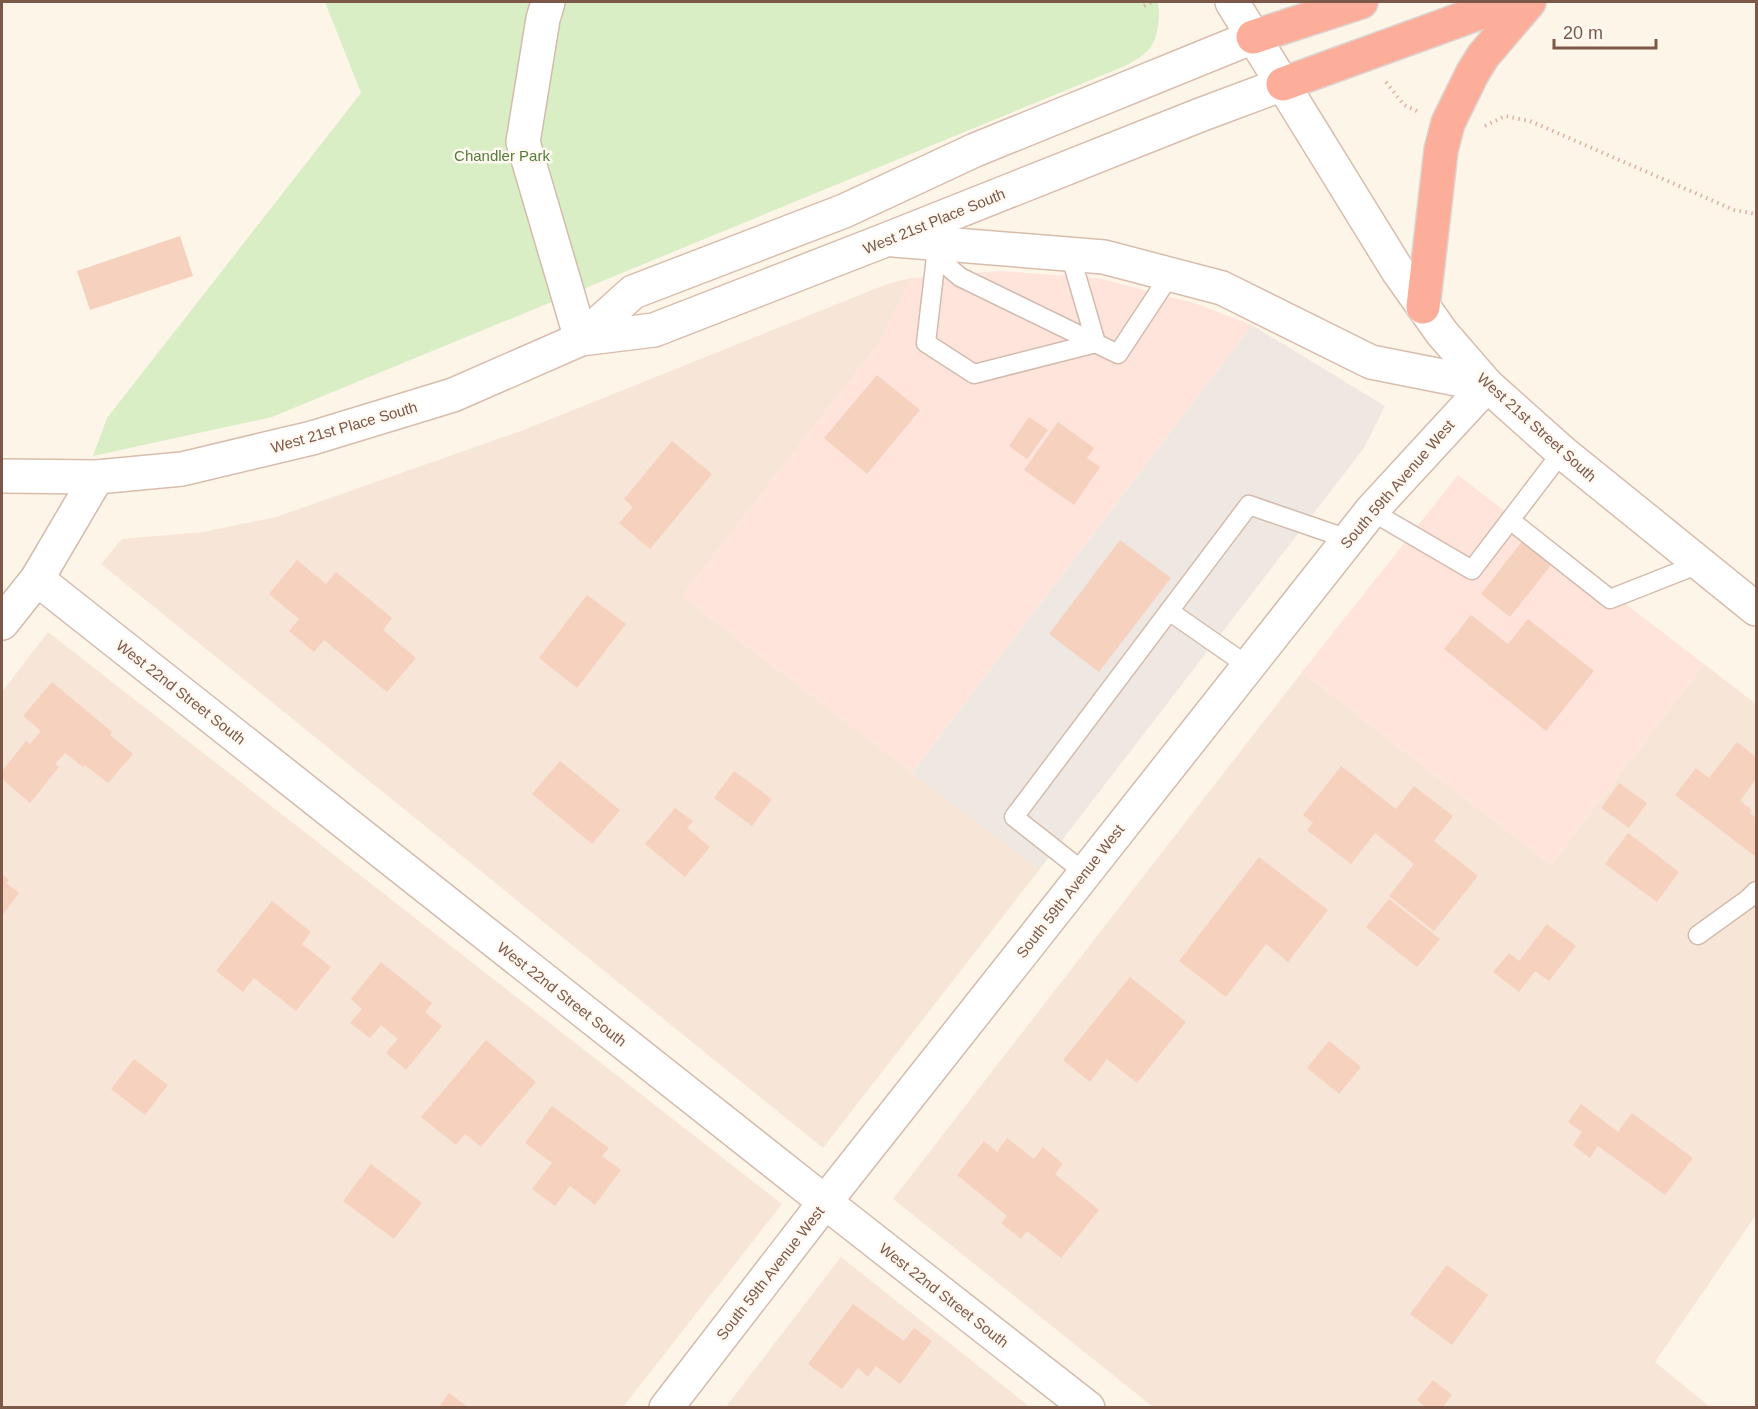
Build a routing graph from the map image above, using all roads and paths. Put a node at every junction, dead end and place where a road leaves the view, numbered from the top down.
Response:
1 (548, 2) edge
2 (1152, 2) edge
3 (1232, 2) edge
4 (1361, 2) edge
5 (1509, 2) edge
6 (1529, 2) edge
7 (1144, 6) dead end
8 (1253, 37) junction
9 (1382, 76) dead end
10 (1283, 84) junction
11 (1423, 114) dead end
12 (1476, 131) dead end
13 (1756, 214) edge
14 (914, 246) junction
15 (1070, 254) junction
16 (1170, 274) junction
17 (1423, 307) junction
18 (580, 339) junction
19 (1096, 343) junction
20 (1486, 385) junction
21 (1562, 452) junction
22 (2, 476) edge
23 (97, 477) junction
24 (1371, 511) junction
25 (1510, 520) junction
26 (1348, 539) junction
27 (1699, 564) junction
28 (37, 579) junction
29 (1756, 609) edge
30 (1170, 611) junction
31 (2, 623) edge
32 (1248, 666) junction
33 (1085, 873) junction
34 (1756, 891) edge
35 (1698, 935) dead end
36 (825, 1202) junction
37 (666, 1407) edge
38 (1088, 1407) edge

1 - 18 street
2 - 7 path
3 - 8 street, West 21st Street South
4 - 8 highway
5 - 10 highway
6 - 17 highway
8 - 10 street, West 21st Street South
8 - 18 street, West 21st Place South
9 - 11 path
10 - 14 street, West 21st Place South
10 - 17 street, West 21st Street South
12 - 13 path
14 - 15 street
14 - 18 street, West 21st Place South
14 - 19 lane
14 - 19 lane
15 - 16 street
15 - 19 lane
16 - 19 lane
16 - 20 street
17 - 20 street, West 21st Street South
18 - 23 street, West 21st Place South
20 - 21 street, West 21st Street South
20 - 24 street, South 59th Avenue West
21 - 25 lane
21 - 27 street, West 21st Street South
22 - 23 street
23 - 28 street
24 - 25 lane
24 - 26 street, South 59th Avenue West
25 - 27 lane
26 - 30 lane
26 - 32 street, South 59th Avenue West
27 - 29 street, West 21st Street South
28 - 31 street
28 - 36 street, West 22nd Street South
30 - 32 lane
30 - 33 lane
32 - 33 street, South 59th Avenue West
33 - 36 street, South 59th Avenue West
34 - 35 lane
36 - 37 street, South 59th Avenue West
36 - 38 street, West 22nd Street South

